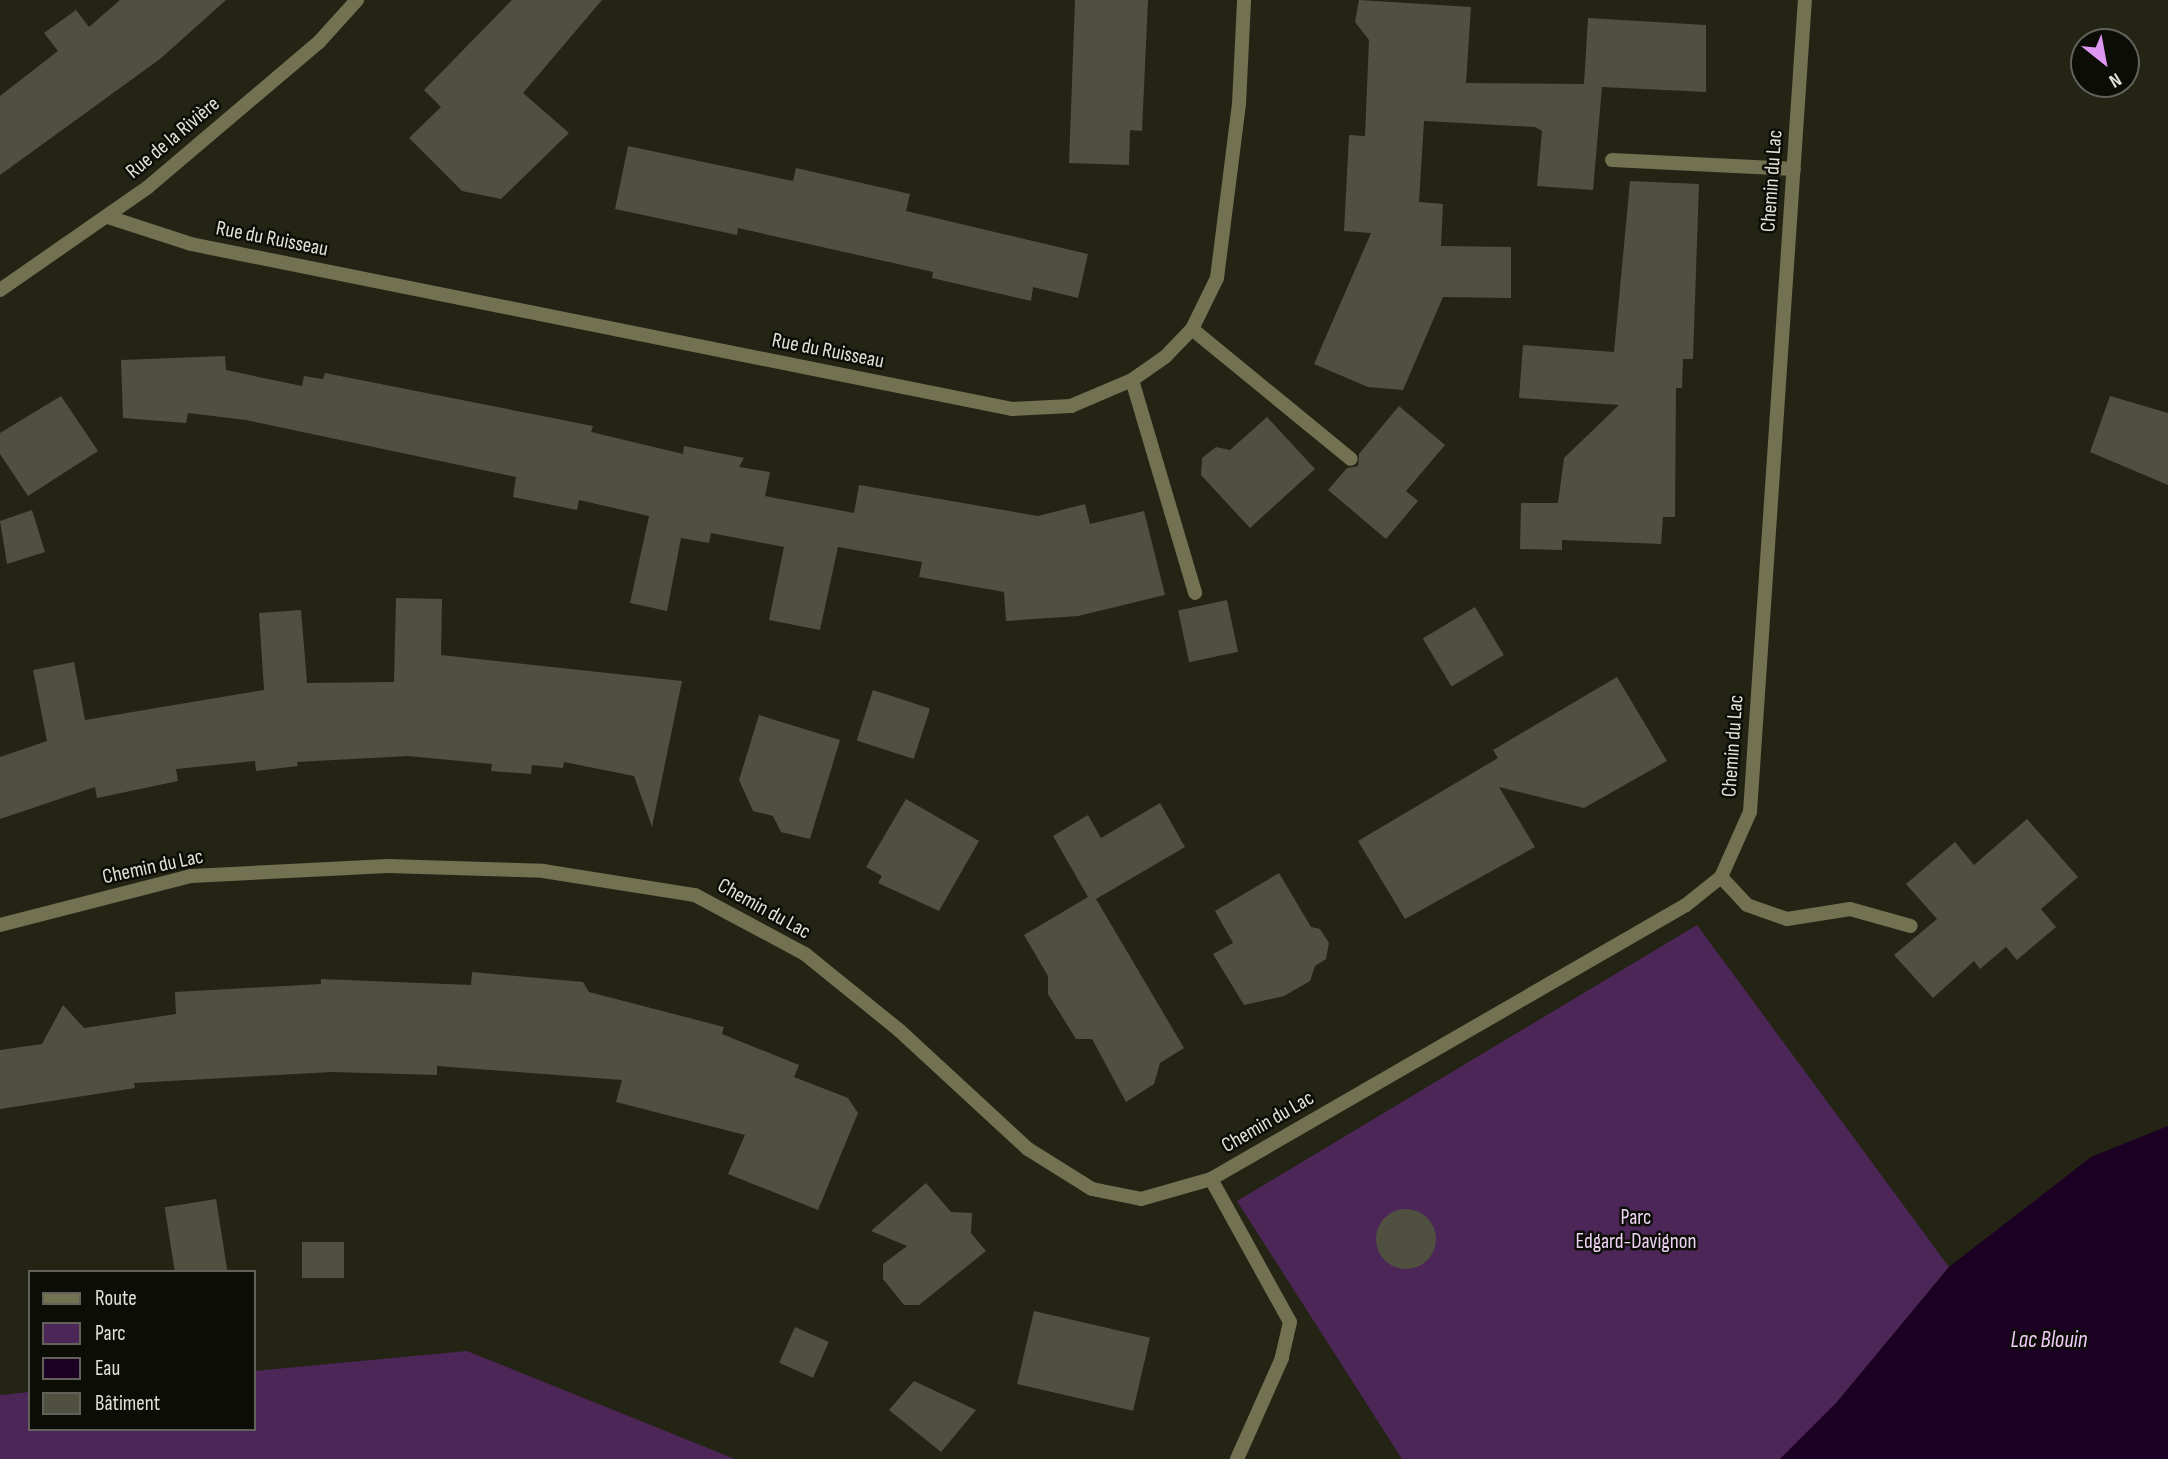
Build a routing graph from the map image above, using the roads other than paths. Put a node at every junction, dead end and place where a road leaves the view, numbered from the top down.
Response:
1 (357, 0) edge
2 (1244, 0) edge
3 (1805, 0) edge
4 (1612, 160) dead end
5 (1794, 169) junction
6 (108, 217) junction
7 (0, 290) edge
8 (1192, 329) junction
9 (1132, 380) junction
10 (1351, 459) dead end
11 (1195, 593) dead end
12 (1721, 877) junction
13 (0, 925) edge
14 (1911, 926) dead end
15 (1211, 1179) junction
16 (1237, 1459) edge

1 - 6 street, Rue de la Rivière
2 - 8 street, Rue du Ruisseau
3 - 5 street, Chemin du Lac
4 - 5 street
5 - 12 street, Chemin du Lac
6 - 7 street, Rue de la Rivière
6 - 9 street, Rue du Ruisseau
8 - 9 street, Rue du Ruisseau
8 - 10 street
9 - 11 street
12 - 14 street
12 - 15 street, Chemin du Lac
13 - 15 street, Chemin du Lac
15 - 16 street

